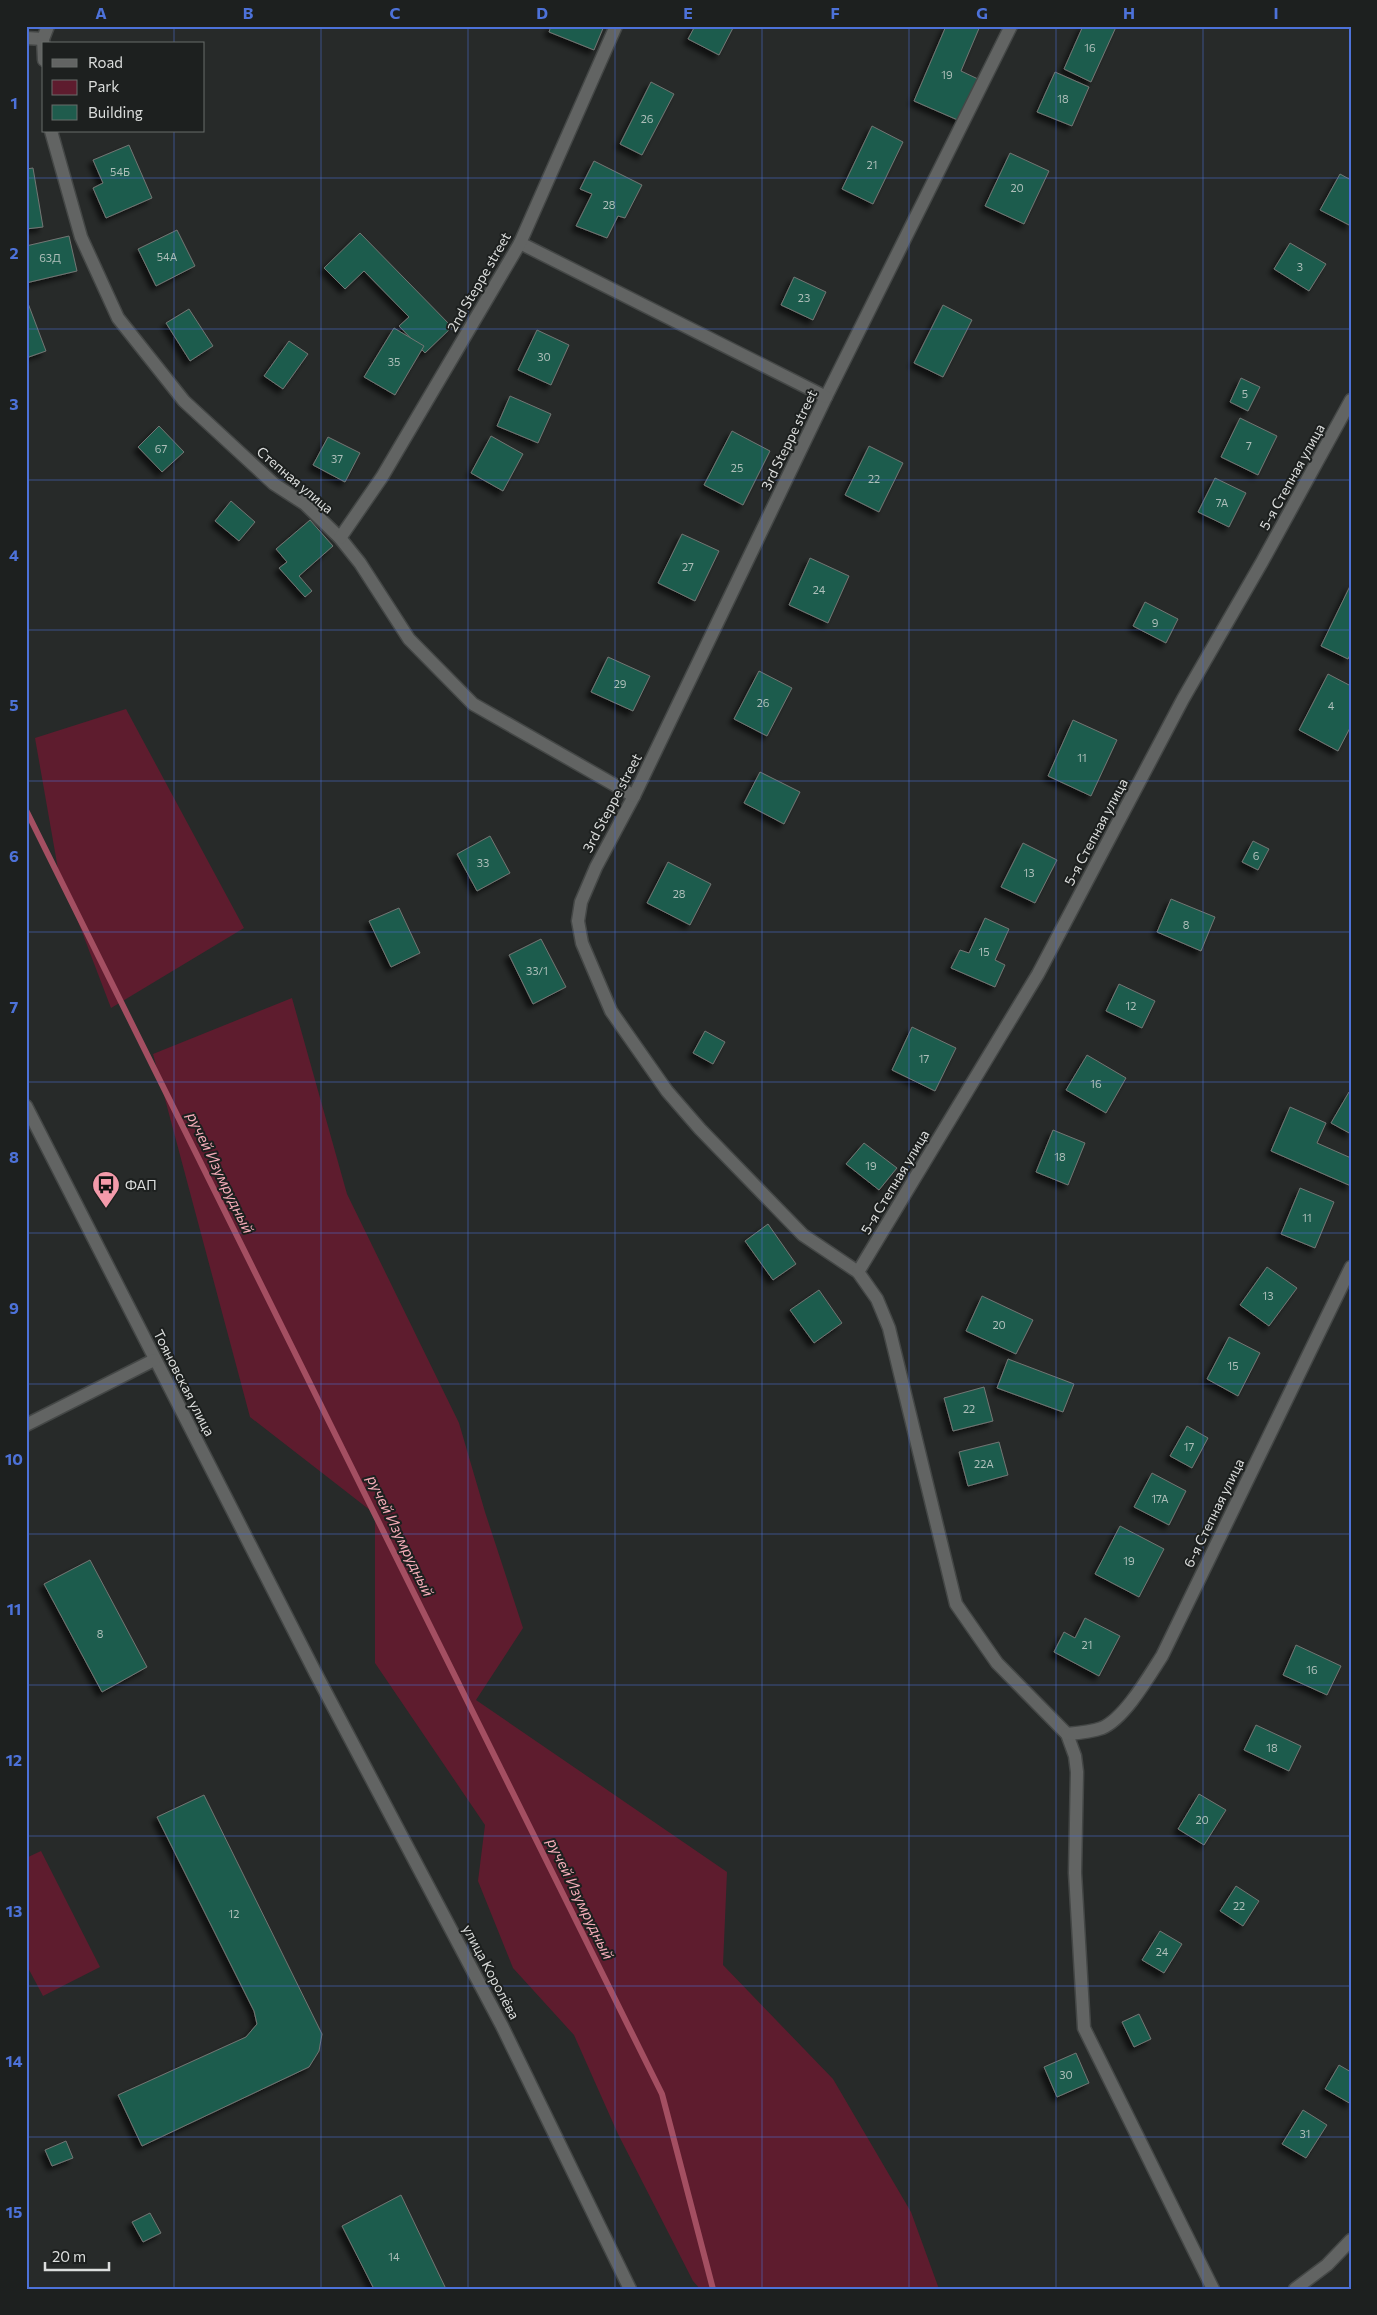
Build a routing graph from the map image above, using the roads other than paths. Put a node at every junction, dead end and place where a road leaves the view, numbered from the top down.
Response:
1 (48, 26) edge
2 (616, 26) edge
3 (1011, 26) edge
4 (26, 38) edge
5 (43, 39) junction
6 (43, 42) edge
7 (51, 132) edge
8 (520, 243) junction
9 (826, 397) junction
10 (1351, 400) edge
11 (340, 538) junction
12 (634, 796) junction
13 (26, 1106) edge
14 (1351, 1267) edge
15 (858, 1272) junction
16 (154, 1360) junction
17 (26, 1425) edge
18 (316, 1674) joint
19 (1068, 1734) junction
20 (1351, 2240) edge
21 (630, 2289) edge
22 (1213, 2289) edge
23 (1295, 2289) edge

1 - 5 street
2 - 8 street, 2nd Steppe street
3 - 9 street, 3rd Steppe street
4 - 5 street
5 - 6 street
7 - 11 street, Степная улица
8 - 9 street
8 - 11 street, 2nd Steppe street
9 - 12 street, 3rd Steppe street
10 - 15 street, 5-я Степная улица
11 - 12 street, Степная улица
12 - 15 street, 3rd Steppe street
13 - 16 street, Тояновская улица
14 - 19 street, 6-я Степная улица
15 - 19 street, 3rd Steppe street
16 - 17 street
16 - 18 street, Тояновская улица
18 - 21 street, улица Королёва
19 - 22 street
20 - 23 street

